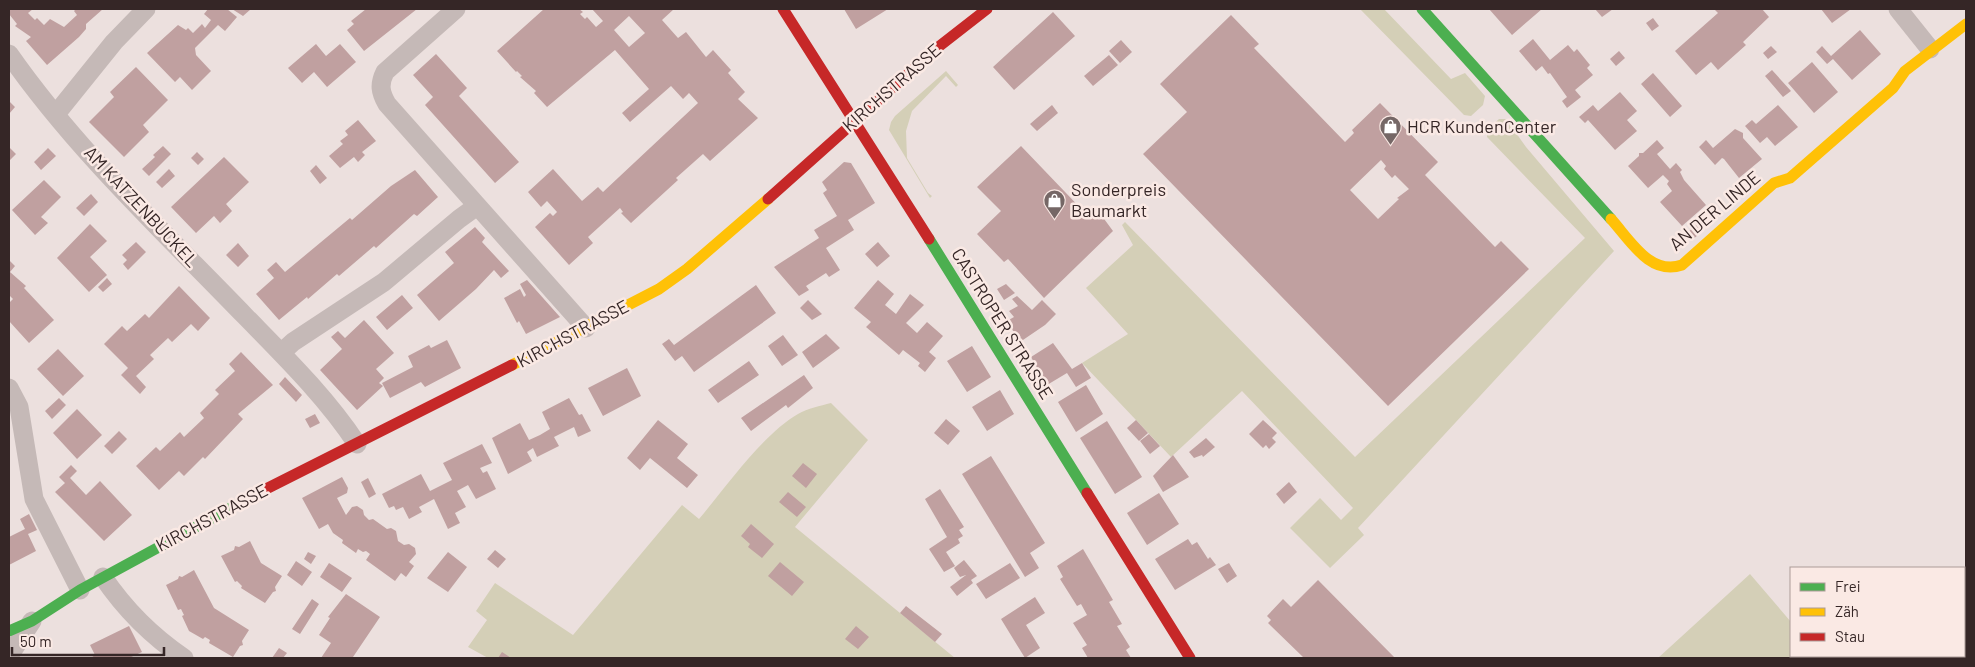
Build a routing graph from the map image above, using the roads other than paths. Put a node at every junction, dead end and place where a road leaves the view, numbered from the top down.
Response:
1 (146, 9) edge
2 (456, 9) edge
3 (782, 9) edge
4 (987, 9) edge
5 (1898, 9) edge
6 (1430, 11) edge
7 (1966, 24) edge
8 (1930, 49) junction
9 (9, 54) edge
10 (56, 114) junction
11 (856, 119) junction
12 (477, 206) junction
13 (586, 328) junction
14 (280, 353) junction
15 (9, 388) edge
16 (357, 444) junction
17 (103, 577) junction
18 (80, 590) junction
19 (32, 621) junction
20 (9, 631) edge
21 (9, 656) edge
22 (184, 658) edge
23 (1190, 658) edge

1 - 10 street
2 - 12 street
3 - 11 street, CASTROPER STRASSE
4 - 11 street, KIRCHSTRASSE
5 - 8 street
6 - 8 street, AN DER LINDE
7 - 8 street, AN DER LINDE
9 - 10 street, AM KATZENBUCKEL
10 - 14 street, AM KATZENBUCKEL
11 - 13 street, KIRCHSTRASSE
11 - 23 street, CASTROPER STRASSE
12 - 13 street
12 - 14 street
13 - 16 street, KIRCHSTRASSE
14 - 16 street, AM KATZENBUCKEL
15 - 18 street
16 - 17 street, KIRCHSTRASSE
17 - 18 street, KIRCHSTRASSE
17 - 22 street
18 - 19 street, KIRCHSTRASSE
19 - 20 street, KIRCHSTRASSE
19 - 21 street, KIRCHSTRASSE

